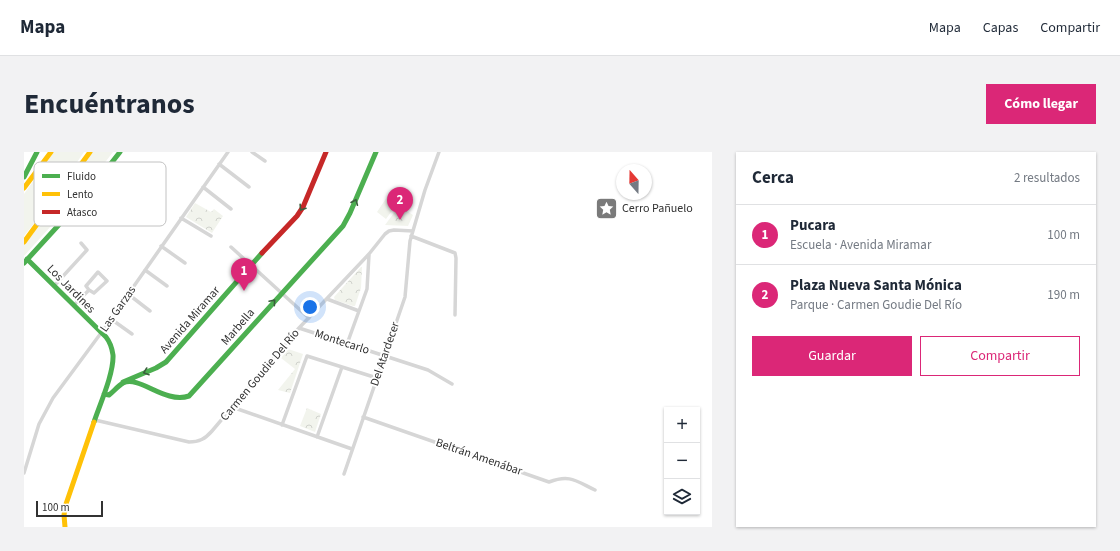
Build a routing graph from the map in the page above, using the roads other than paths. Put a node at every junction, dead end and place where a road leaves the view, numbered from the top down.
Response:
1 (37, 152) edge
2 (51, 152) edge
3 (90, 152) edge
4 (120, 152) edge
5 (228, 152) edge
6 (252, 152) edge
7 (326, 152) edge
8 (376, 152) edge
9 (439, 152) edge
10 (264, 161) dead end
11 (44, 162) edge
12 (83, 162) edge
13 (112, 162) edge
14 (219, 164) junction
15 (34, 175) edge
16 (24, 177) edge
17 (203, 187) junction
18 (249, 187) dead end
19 (24, 188) edge
20 (231, 209) dead end
21 (181, 218) junction
22 (36, 226) edge
23 (58, 226) edge
24 (413, 231) junction
25 (211, 236) dead end
26 (411, 236) junction
27 (24, 242) edge
28 (80, 243) dead end
29 (161, 246) junction
30 (231, 246) dead end
31 (369, 254) junction
32 (26, 261) edge
33 (185, 263) dead end
34 (251, 264) junction
35 (145, 270) junction
36 (54, 286) junction
37 (167, 286) dead end
38 (88, 290) junction
39 (281, 293) junction
40 (128, 294) junction
41 (327, 299) junction
42 (74, 305) junction
43 (150, 311) dead end
44 (359, 311) junction
45 (455, 315) dead end
46 (309, 318) junction
47 (111, 319) junction
48 (299, 328) junction
49 (101, 333) junction
50 (132, 334) dead end
51 (347, 344) junction
52 (384, 356) junction
53 (342, 367) junction
54 (377, 378) junction
55 (452, 384) dead end
56 (120, 386) junction
57 (104, 394) junction
58 (232, 408) junction
59 (363, 417) junction
60 (96, 420) junction
61 (282, 425) junction
62 (317, 437) junction
63 (352, 449) junction
64 (24, 473) edge
65 (344, 474) dead end
66 (595, 490) dead end
67 (65, 527) edge

1 - 16 main road
2 - 11 main road
3 - 12 main road
4 - 13 main road
5 - 14 street, Las Garzas
6 - 10 street
7 -> 34 main road, Avenida Miramar
39 -> 8 main road, Marbella
9 - 24 street
14 - 17 street, Las Garzas
14 - 18 street
15 - 19 main road
17 - 20 street
17 - 21 street, Las Garzas
21 - 25 street
21 - 29 street, Las Garzas
22 - 27 main road
23 - 32 main road
24 - 26 street, Del Atardecer
24 - 31 street, Carmen Goudie Del Río
26 - 45 street
26 - 52 street, Del Atardecer
28 - 36 street
29 - 33 street
29 - 35 street, Las Garzas
30 - 34 street, Montecarlo
31 - 41 street, Carmen Goudie Del Río
31 - 44 street
32 - 36 main road, Los Jardines
34 - 39 street, Montecarlo
34 -> 56 main road, Avenida Miramar
35 - 37 street
35 - 40 street, Las Garzas
36 - 42 main road, Los Jardines
38 - 38 street
38 - 42 street
39 - 46 street, Montecarlo
56 -> 39 main road, Marbella
40 - 43 street
40 - 47 street, Las Garzas
41 - 44 street
41 - 46 street, Carmen Goudie Del Río
42 - 49 main road, Los Jardines
44 - 51 street
46 - 48 street, Carmen Goudie Del Río
47 - 49 street, Las Garzas
47 - 50 street
48 - 51 street, Montecarlo
48 - 58 street, Carmen Goudie Del Río
49 - 57 main road, Los Jardines
49 - 64 street, Las Garzas
51 - 52 street, Montecarlo
52 - 54 street, Del Atardecer
52 - 55 street, Montecarlo
53 - 54 street
53 - 61 street
53 - 62 street
54 - 59 street, Del Atardecer
56 - 57 main road, Marbella
57 - 60 main road, Los Jardines
58 - 60 street, Carmen Goudie Del Río
58 - 61 street
59 - 63 street, Del Atardecer
59 - 66 street, Beltrán Amenábar
60 - 67 main road, Los Jardines
61 - 62 street
62 - 63 street
63 - 65 street, Del Atardecer

